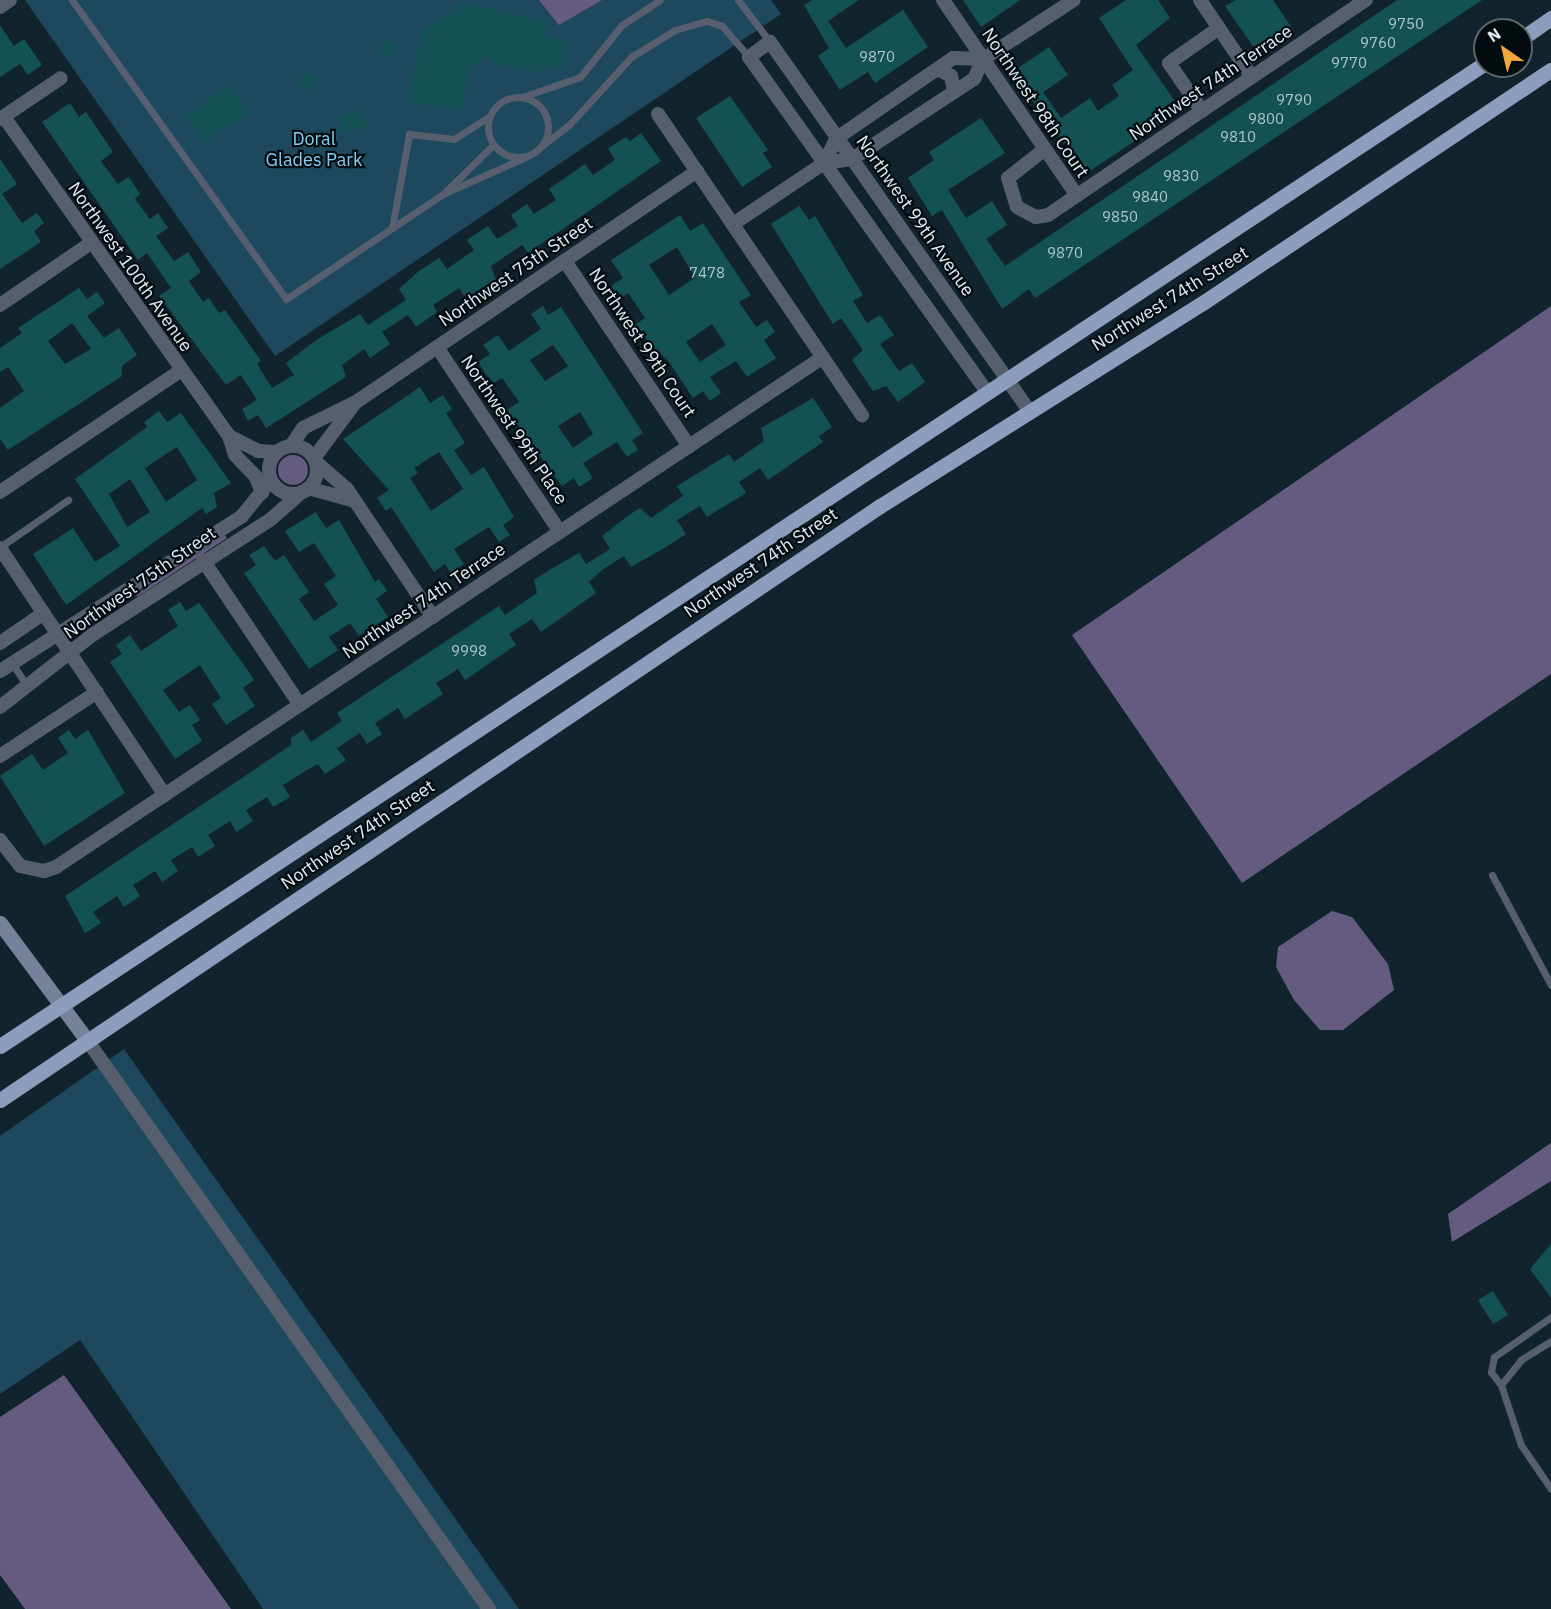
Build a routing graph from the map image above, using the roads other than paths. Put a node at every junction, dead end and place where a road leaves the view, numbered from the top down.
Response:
1 (10, 0) edge
2 (72, 0) edge
3 (660, 0) edge
4 (738, 0) edge
5 (943, 0) edge
6 (1074, 0) edge
7 (1200, 0) edge
8 (1366, 0) edge
9 (0, 7) edge
10 (1551, 18) edge
11 (1219, 28) junction
12 (1533, 31) edge
13 (770, 42) junction
14 (749, 57) junction
15 (983, 59) junction
16 (938, 69) junction
17 (1551, 70) edge
18 (1473, 71) edge
19 (1252, 77) junction
20 (61, 78) dead end
21 (954, 92) junction
22 (521, 97) junction
23 (1202, 111) junction
24 (658, 114) dead end
25 (490, 116) junction
26 (2, 118) edge
27 (837, 138) junction
28 (493, 145) junction
29 (538, 149) junction
30 (1045, 149) junction
31 (530, 155) junction
32 (852, 159) junction
33 (824, 163) junction
34 (697, 171) junction
35 (443, 194) junction
36 (1077, 196) junction
37 (733, 224) junction
38 (393, 228) junction
39 (91, 243) junction
40 (565, 261) junction
41 (0, 305) edge
42 (437, 347) junction
43 (823, 357) junction
44 (180, 371) junction
45 (1009, 378) junction
46 (987, 392) junction
47 (356, 402) junction
48 (1029, 410) junction
49 (862, 416) dead end
50 (229, 436) junction
51 (291, 446) junction
52 (690, 446) junction
53 (277, 452) junction
54 (315, 460) junction
55 (271, 480) junction
56 (305, 490) junction
57 (0, 492) edge
58 (262, 493) junction
59 (68, 500) dead end
60 (355, 501) junction
61 (560, 532) junction
62 (0, 547) edge
63 (203, 560) junction
64 (44, 613) junction
65 (433, 617) junction
66 (59, 636) junction
67 (0, 643) edge
68 (71, 654) junction
69 (12, 663) junction
70 (0, 671) edge
71 (28, 688) junction
72 (97, 692) junction
73 (300, 705) junction
74 (0, 707) edge
75 (0, 756) edge
76 (165, 795) junction
77 (0, 840) edge
78 (1492, 875) dead end
79 (0, 923) edge
80 (1551, 985) edge
81 (61, 1005) junction
82 (87, 1040) junction
83 (0, 1046) edge
84 (0, 1100) edge
85 (1551, 1317) edge
86 (1551, 1341) edge
87 (1502, 1385) junction
88 (1551, 1489) edge
89 (489, 1609) edge

1 - 9 street
2 - 38 lane
3 - 22 lane
4 - 13 lane
5 - 15 street, Northwest 98th Court
6 - 15 street
7 - 11 street
8 - 19 street, Northwest 74th Terrace
10 - 12 main road
11 - 19 street
11 - 23 street
13 - 14 street
13 - 27 street, Northwest 99th Avenue
14 - 29 lane
14 - 33 street
15 - 16 street
15 - 21 street
15 - 30 street, Northwest 98th Court
16 - 21 street
16 - 27 street
17 - 48 main road, Northwest 74th Street
18 - 45 main road, Northwest 74th Street
19 - 23 street, Northwest 74th Terrace
20 - 26 street
21 - 32 street
22 - 25 lane
22 - 29 lane
23 - 36 street, Northwest 74th Terrace
24 - 34 street
25 - 28 lane
25 - 38 lane
26 - 39 street, Northwest 100th Avenue
27 - 32 street, Northwest 99th Avenue
27 - 33 street
28 - 31 lane
28 - 35 lane
29 - 31 lane
30 - 36 street, Northwest 98th Court
30 - 36 street, Northwest 74th Terrace
31 - 35 lane
32 - 33 street
32 - 45 street, Northwest 99th Avenue
33 - 37 street
33 - 46 street
34 - 37 street
34 - 40 street, Northwest 75th Street
35 - 38 lane
37 - 43 street
39 - 41 street
39 - 44 street, Northwest 100th Avenue
40 - 42 street, Northwest 75th Street
40 - 52 street, Northwest 99th Court
42 - 47 street, Northwest 75th Street
42 - 61 street, Northwest 99th Place
43 - 49 street
43 - 52 street, Northwest 74th Terrace
44 - 50 street, Northwest 100th Avenue
44 - 57 street
45 - 46 main road, Northwest 74th Street
45 - 48 street, Northwest 99th Avenue
46 - 81 main road, Northwest 74th Street
47 - 51 street, Northwest 75th Street
47 - 54 street, Northwest 75th Street
48 - 82 main road, Northwest 74th Street
50 - 53 street, Northwest 100th Avenue
50 - 58 street, Northwest 100th Avenue
51 - 53 street
51 - 54 street
52 - 61 street, Northwest 74th Terrace
53 - 55 street
54 - 56 street
54 - 60 street
55 - 56 street
55 - 58 street, Northwest 75th Street
56 - 60 street
56 - 63 street, Northwest 75th Street
58 - 66 street, Northwest 75th Street
59 - 62 lane
60 - 65 street
61 - 65 street, Northwest 74th Terrace
62 - 64 street
63 - 68 street, Northwest 75th Street
63 - 73 street
64 - 66 street
64 - 67 street
65 - 73 street, Northwest 74th Terrace
66 - 68 street
66 - 69 street, Northwest 75th Street
68 - 71 street, Northwest 75th Street
68 - 72 street
69 - 70 street, Northwest 75th Street
69 - 71 lane
71 - 74 street, Northwest 75th Street
72 - 75 street
72 - 76 street
73 - 76 street, Northwest 74th Terrace
76 - 77 street, Northwest 74th Terrace
78 - 80 lane
79 - 81 street
81 - 82 street
81 - 83 main road, Northwest 74th Street
82 - 84 main road, Northwest 74th Street
82 - 89 street
85 - 87 lane
86 - 87 lane
87 - 88 lane

